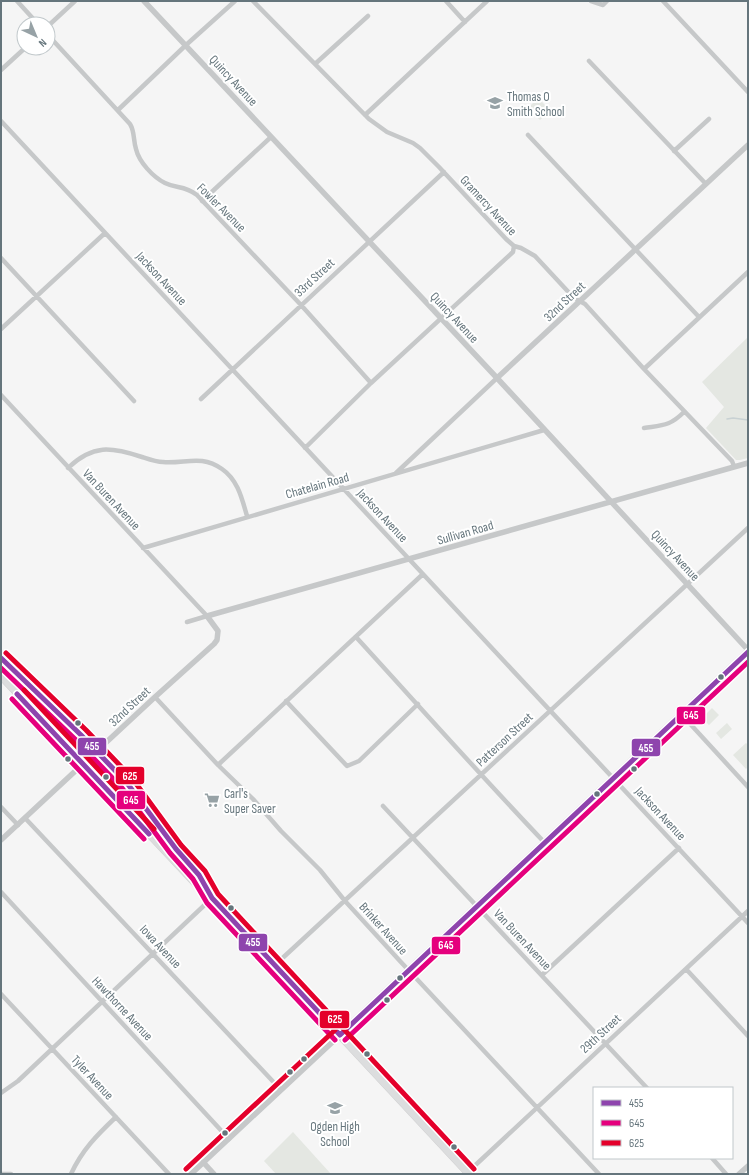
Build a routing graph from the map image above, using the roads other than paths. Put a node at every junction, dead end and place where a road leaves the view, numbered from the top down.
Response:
1 (17, 1) edge
2 (75, 1) edge
3 (144, 1) edge
4 (235, 1) edge
5 (253, 1) edge
6 (446, 1) edge
7 (487, 1) edge
8 (592, 1) edge
9 (607, 1) edge
10 (663, 1) edge
11 (31, 16) edge
12 (368, 16) dead end
13 (56, 19) edge
14 (465, 22) junction
15 (56, 44) edge
16 (186, 44) junction
17 (16, 56) edge
18 (589, 61) dead end
19 (315, 64) junction
20 (1, 70) edge
21 (748, 92) edge
22 (118, 110) junction
23 (366, 115) junction
24 (709, 119) dead end
25 (1, 121) edge
26 (528, 135) dead end
27 (271, 137) junction
28 (748, 145) edge
29 (674, 151) junction
30 (444, 172) junction
31 (706, 184) junction
32 (202, 201) junction
33 (105, 232) junction
34 (369, 242) junction
35 (514, 246) junction
36 (635, 250) junction
37 (1, 258) edge
38 (748, 272) edge
39 (37, 296) junction
40 (580, 301) junction
41 (301, 305) junction
42 (440, 318) junction
43 (699, 318) junction
44 (1, 329) edge
45 (232, 369) junction
46 (644, 369) junction
47 (497, 378) junction
48 (371, 383) junction
49 (1, 395) edge
50 (200, 399) dead end
51 (134, 401) dead end
52 (684, 412) junction
53 (644, 428) dead end
54 (544, 430) junction
55 (305, 448) junction
56 (748, 463) edge
57 (734, 466) junction
58 (68, 468) junction
59 (394, 474) junction
60 (343, 488) junction
61 (611, 501) junction
62 (247, 516) junction
63 (748, 528) edge
64 (143, 548) junction
65 (409, 559) junction
66 (423, 574) junction
67 (688, 584) junction
68 (207, 616) junction
69 (187, 622) dead end
70 (356, 637) junction
71 (748, 651) edge
72 (1, 658) edge
73 (1, 676) edge
74 (155, 697) junction
75 (286, 701) junction
76 (418, 704) junction
77 (550, 711) junction
78 (682, 715) junction
79 (97, 751) junction
80 (83, 764) junction
81 (218, 765) junction
82 (481, 775) junction
83 (614, 779) junction
84 (748, 787) edge
85 (383, 806) dead end
86 (1, 807) edge
87 (25, 818) junction
88 (18, 824) junction
89 (413, 838) junction
90 (1, 840) edge
91 (545, 843) junction
92 (678, 848) junction
93 (1, 892) edge
94 (212, 898) junction
95 (345, 901) junction
96 (477, 907) junction
97 (748, 911) edge
98 (742, 916) junction
99 (748, 923) edge
100 (153, 954) junction
101 (275, 965) junction
102 (686, 969) junction
103 (409, 971) junction
104 (542, 975) junction
105 (1, 994) edge
106 (102, 1002) junction
107 (340, 1035) junction
108 (748, 1036) edge
109 (606, 1043) junction
110 (52, 1049) junction
111 (646, 1087) edge
112 (281, 1090) junction
113 (1, 1093) edge
114 (537, 1107) junction
115 (116, 1117) junction
116 (229, 1139) junction
117 (713, 1159) edge
118 (203, 1162) junction
119 (748, 1166) edge
120 (468, 1173) edge
121 (1, 1174) edge
122 (10, 1174) edge
123 (71, 1174) edge
124 (169, 1174) edge
125 (191, 1174) edge
126 (214, 1174) edge
127 (599, 1174) edge
128 (726, 1174) edge
129 (739, 1174) edge

1 - 11 street
2 - 13 street
3 - 16 street, Quincy Avenue
4 - 16 street
5 - 19 street, Gramercy Avenue
6 - 14 street
7 - 14 street
8 - 9 street
10 - 21 street
12 - 19 street
14 - 23 street
15 - 22 street, Fowler Avenue
16 - 22 street
16 - 27 street, Quincy Avenue
17 - 20 street
18 - 29 street
19 - 23 street, Gramercy Avenue
22 - 32 street, Fowler Avenue
23 - 30 street, Gramercy Avenue
24 - 29 street
25 - 33 street, Jackson Avenue
26 - 36 street
27 - 32 street
27 - 34 street, Quincy Avenue
28 - 31 street, 32nd Street
29 - 31 street
30 - 34 street, 33rd Street
30 - 35 street, Gramercy Avenue
31 - 36 street, 32nd Street
32 - 41 street, Fowler Avenue
33 - 39 street
33 - 45 street, Jackson Avenue
34 - 41 street, 33rd Street
34 - 42 street, Quincy Avenue
35 - 40 street, Gramercy Avenue
35 - 42 street
36 - 40 street, 32nd Street
36 - 43 street
37 - 39 street
38 - 43 street
39 - 44 street
39 - 51 street
40 - 46 street, Gramercy Avenue
40 - 47 street, 32nd Street
41 - 45 street, 33rd Street
41 - 48 street, Fowler Avenue
42 - 47 street, Quincy Avenue
42 - 48 street
43 - 46 street
45 - 50 street, 33rd Street
45 - 55 street, Jackson Avenue
46 - 52 street, Gramercy Avenue
47 - 54 street, Quincy Avenue
47 - 59 street, 32nd Street
48 - 55 street
49 - 58 street, Van Buren Avenue
52 - 53 street
52 - 57 street, Gramercy Avenue
54 - 59 street, Chatelain Road
54 - 61 street, Quincy Avenue
55 - 60 street, Jackson Avenue
56 - 57 street, Sullivan Road
57 - 61 street, Sullivan Road
58 - 62 street
58 - 64 street, Van Buren Avenue
59 - 60 street, Chatelain Road
60 - 62 street, Chatelain Road
60 - 65 street, Jackson Avenue
61 - 65 street, Sullivan Road
61 - 67 street, Quincy Avenue
62 - 64 street, Chatelain Road
63 - 67 street, Patterson Street
64 - 68 street, Van Buren Avenue
65 - 66 street, Jackson Avenue
65 - 68 street, Sullivan Road
66 - 70 street
66 - 77 street, Jackson Avenue
67 - 71 street, Quincy Avenue
67 - 77 street, Patterson Street
68 - 69 street, Sullivan Road
68 - 74 street, 32nd Street
70 - 75 street
70 - 76 street
71 - 78 main road
72 - 79 main road
73 - 80 main road
74 - 79 street, 32nd Street
74 - 81 street, Brinker Avenue
75 - 76 street
75 - 81 street
76 - 82 street
77 - 82 street, Patterson Street
77 - 83 street, Jackson Avenue
78 - 83 main road
78 - 84 street
79 - 80 street, 32nd Street
79 - 94 main road
80 - 87 street, 32nd Street
80 - 94 main road
81 - 95 street, Brinker Avenue
82 - 89 street, Patterson Street
82 - 91 street
83 - 91 main road
83 - 92 street, Jackson Avenue
85 - 89 street, Van Buren Avenue
86 - 88 street
87 - 88 street, 32nd Street
87 - 100 street, Iowa Avenue
88 - 90 street, 32nd Street
89 - 95 street, Patterson Street
89 - 96 street, Van Buren Avenue
91 - 96 main road
92 - 98 street, Jackson Avenue
92 - 104 street
93 - 106 street, Hawthorne Avenue
94 - 100 street
94 - 101 main road
95 - 101 street, Patterson Street
95 - 103 street, Brinker Avenue
96 - 103 main road
96 - 104 street, Van Buren Avenue
97 - 98 street, 29th Street
98 - 99 street, Jackson Avenue
98 - 102 street, 29th Street
100 - 106 street
100 - 112 street, Iowa Avenue
101 - 107 main road
102 - 108 street
102 - 109 street, 29th Street
103 - 107 main road
103 - 114 street, Brinker Avenue
104 - 109 street, Van Buren Avenue
105 - 110 street, Tyler Avenue
106 - 110 street
106 - 116 street, Hawthorne Avenue
107 - 112 street
107 - 120 main road
109 - 111 street, Van Buren Avenue
109 - 114 street, 29th Street
110 - 113 street
110 - 115 street, Tyler Avenue
112 - 116 street
114 - 120 street, 29th Street
114 - 127 street, Brinker Avenue
115 - 123 street
115 - 124 street, Tyler Avenue
116 - 118 street
117 - 128 street
118 - 125 street
118 - 126 street
119 - 129 street
121 - 122 street

